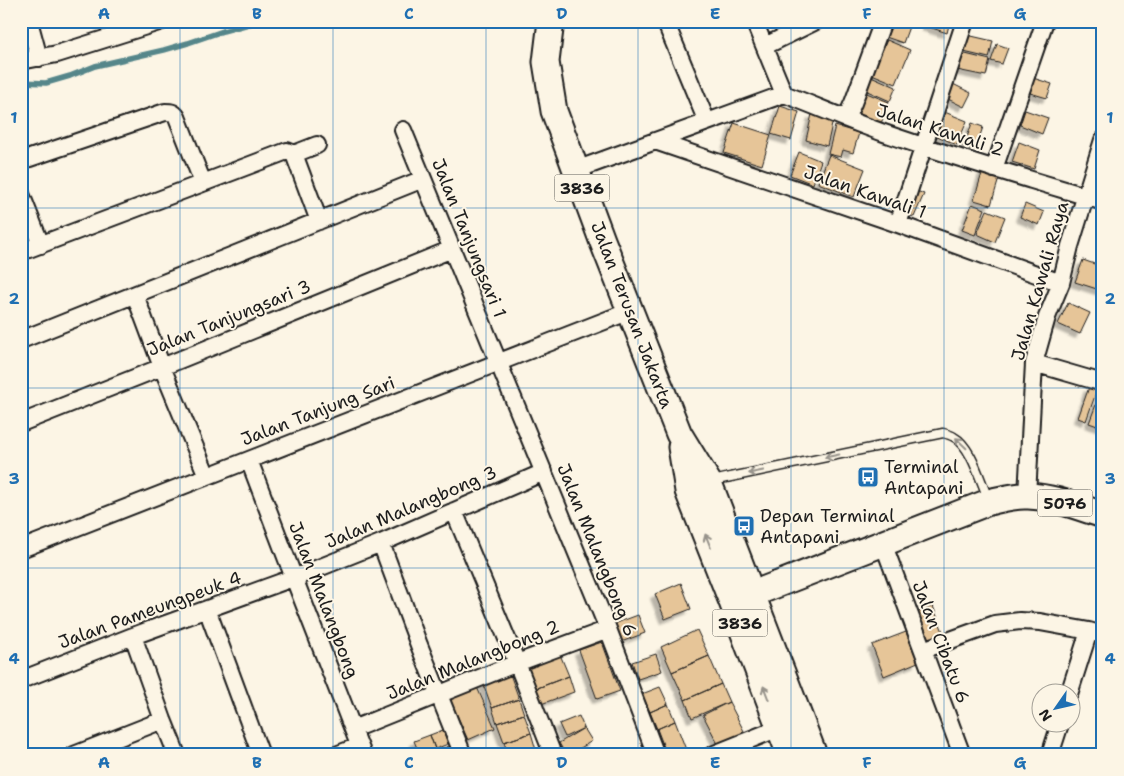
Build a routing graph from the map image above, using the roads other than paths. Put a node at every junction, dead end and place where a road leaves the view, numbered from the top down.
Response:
1 (28, 21) edge
2 (162, 21) edge
3 (551, 21) edge
4 (665, 21) edge
5 (754, 21) edge
6 (816, 21) edge
7 (883, 21) edge
8 (965, 21) edge
9 (1045, 21) edge
10 (765, 46) junction
11 (39, 58) junction
12 (21, 61) edge
13 (784, 94) junction
14 (846, 118) junction
15 (707, 122) junction
16 (403, 130) dead end
17 (1103, 140) edge
18 (655, 141) junction
19 (317, 145) dead end
20 (924, 147) junction
21 (294, 154) junction
22 (21, 161) edge
23 (994, 169) junction
24 (576, 170) junction
25 (423, 180) junction
26 (203, 183) junction
27 (21, 194) edge
28 (1085, 196) junction
29 (1103, 202) edge
30 (319, 221) junction
31 (898, 224) junction
32 (41, 245) junction
33 (452, 249) junction
34 (21, 252) edge
35 (1061, 283) junction
36 (135, 295) junction
37 (630, 311) junction
38 (21, 340) edge
39 (498, 362) junction
40 (1034, 363) junction
41 (162, 367) junction
42 (1103, 383) edge
43 (21, 423) edge
44 (249, 460) junction
45 (544, 472) junction
46 (207, 476) junction
47 (698, 487) junction
48 (1027, 496) junction
49 (989, 502) junction
50 (454, 511) junction
51 (1103, 515) edge
52 (381, 543) junction
53 (883, 543) junction
54 (21, 549) edge
55 (294, 578) junction
56 (742, 598) junction
57 (207, 609) junction
58 (608, 629) junction
59 (1096, 633) edge
60 (133, 636) junction
61 (923, 650) junction
62 (517, 663) junction
63 (21, 680) edge
64 (1074, 684) edge
65 (439, 695) junction
66 (163, 720) junction
67 (779, 728) junction
68 (353, 729) junction
69 (1057, 734) edge
70 (361, 750) edge
71 (74, 755) edge
72 (177, 755) edge
73 (261, 755) edge
74 (336, 755) edge
75 (463, 755) edge
76 (553, 755) edge
77 (656, 755) edge
78 (712, 755) edge
79 (790, 755) edge
80 (814, 755) edge
81 (962, 755) edge
82 (1050, 755) edge

1 - 11 street
2 - 11 street
3 - 24 main road, Jalan Terusan Jakarta / 3836
4 - 15 street
5 - 10 street
6 - 10 street
7 - 14 street
8 - 20 street
9 - 23 street
10 - 13 street
11 - 12 street
13 - 14 street, Jalan Kawali 2
13 - 15 street
14 - 20 street, Jalan Kawali 2
15 - 18 street
16 - 25 street, Jalan Tanjungsari 1
17 - 28 street, Jalan Kawali Raya
18 - 24 street
18 - 31 street, Jalan Kawali 1
19 - 21 street
20 - 23 street, Jalan Kawali 2
20 - 31 street
21 - 26 street
21 - 30 street
22 - 26 street
23 - 28 street, Jalan Kawali 2
24 - 37 main road, Jalan Terusan Jakarta / 3836
25 - 30 street
25 - 33 street, Jalan Tanjungsari 1
26 - 32 street
27 - 32 street
28 - 29 street, Jalan Kawali 2
28 - 35 street, Jalan Kawali Raya
30 - 36 street
31 - 35 street, Jalan Kawali 1
32 - 34 street
33 - 39 street, Jalan Tanjungsari 1
33 - 41 street, Jalan Tanjungsari 3
35 - 40 street, Jalan Kawali Raya
36 - 38 street
36 - 41 street
37 - 39 street, Jalan Tanjung Sari
37 - 47 main road, Jalan Terusan Jakarta / 3836
39 - 44 street, Jalan Tanjung Sari
39 - 45 street, Jalan Malangbong 6
40 - 42 street
40 - 48 street, Jalan Kawali Raya
41 - 43 street, Jalan Tanjungsari 3
41 - 46 street
44 - 46 street, Jalan Tanjung Sari
44 - 55 street, Jalan Malangbong
45 - 50 street, Jalan Malangbong 3
45 - 58 street, Jalan Malangbong 6
46 - 54 street, Jalan Tanjung Sari
49 -> 47 lane
47 - 56 main road, Jalan Terusan Jakarta / 3836
48 - 49 main road, 5076
48 - 51 main road, 5076
49 - 53 main road, 5076
50 - 52 street, Jalan Malangbong 3
50 - 62 street
52 - 55 street, Jalan Malangbong 3
52 - 65 street
53 - 56 main road, 5076
53 - 61 street, Jalan Cibatu 6
55 - 57 street, Jalan Pameungpeuk 4
55 - 68 street, Jalan Malangbong
67 -> 56 main road, Jalan Terusan Jakarta / 3836
56 - 80 main road, Jalan Terusan Jakarta / 3836
57 - 60 street, Jalan Pameungpeuk 4
57 - 73 street
58 - 62 street, Jalan Malangbong 2
58 - 77 street, Jalan Malangbong 6
59 - 61 street
59 - 64 street
60 - 63 street, Jalan Pameungpeuk 4
60 - 66 street
61 - 81 street, Jalan Cibatu 6
62 - 65 street, Jalan Malangbong 2
62 - 76 street
65 - 68 street, Jalan Malangbong 2
65 - 75 street
66 - 71 street
66 - 72 street
67 - 78 street
67 - 79 main road, Jalan Terusan Jakarta / 3836
68 - 70 street, Jalan Malangbong
69 - 82 street
70 - 74 street

